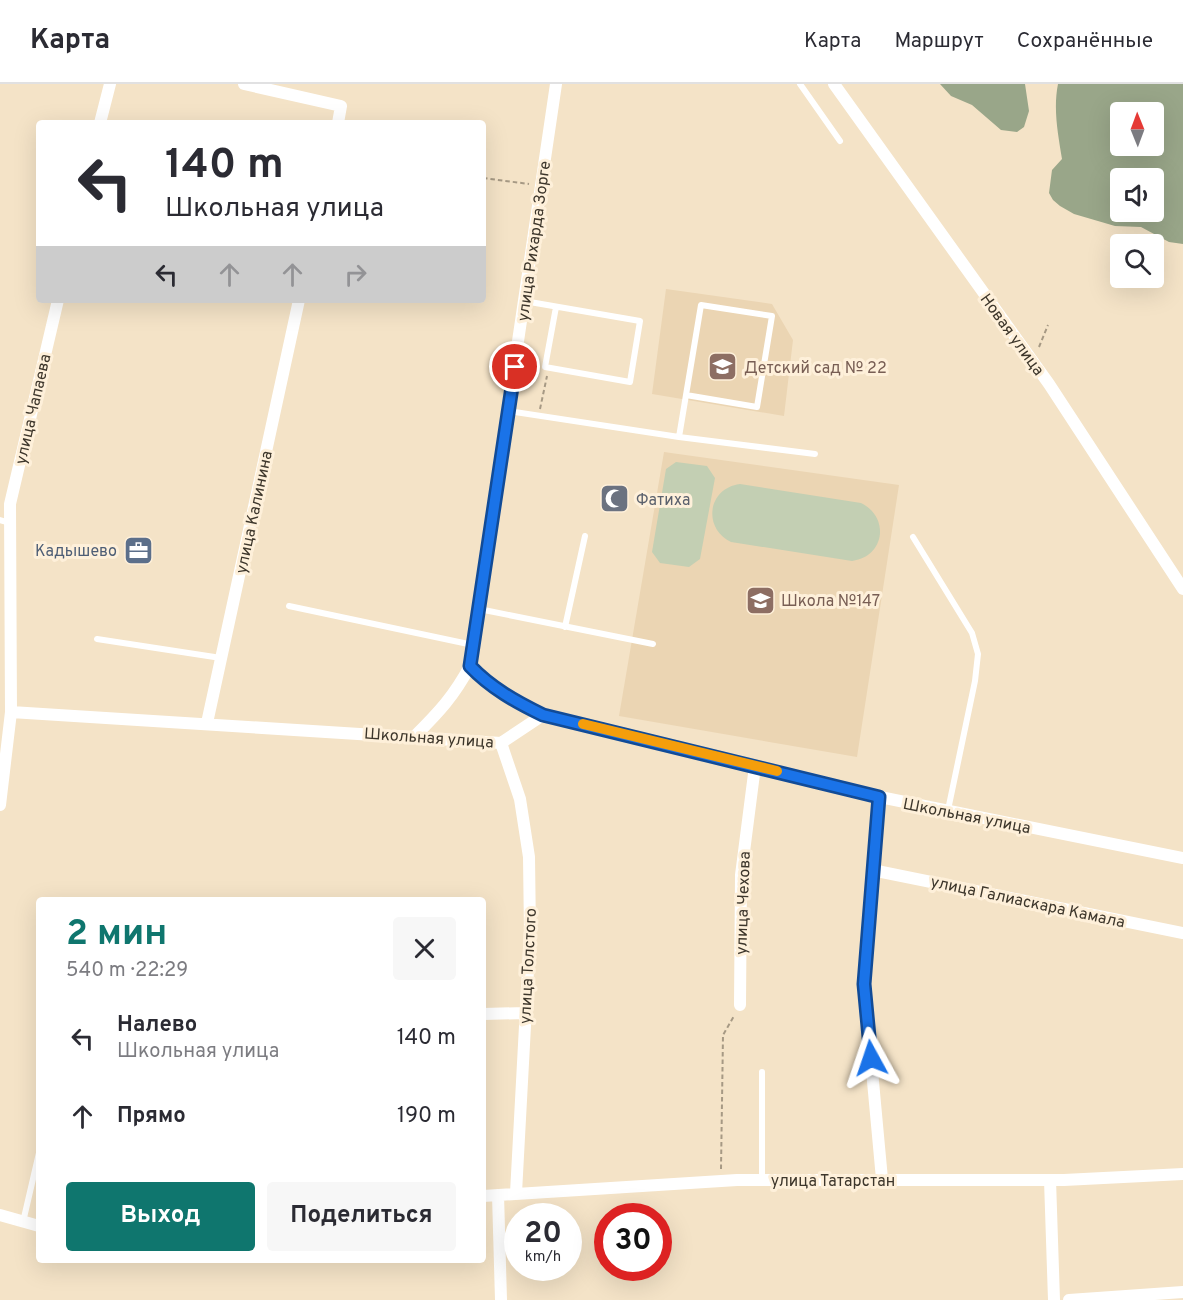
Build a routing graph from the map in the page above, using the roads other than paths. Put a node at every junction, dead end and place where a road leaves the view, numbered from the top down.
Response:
1 (110, 84) edge
2 (244, 84) edge
3 (556, 84) edge
4 (800, 84) edge
5 (834, 84) edge
6 (101, 120) edge
7 (339, 120) edge
8 (840, 141) dead end
9 (524, 301) junction
10 (57, 303) edge
11 (298, 303) edge
12 (555, 307) junction
13 (686, 395) junction
14 (508, 411) junction
15 (679, 438) junction
16 (814, 454) dead end
17 (5, 521) edge
18 (585, 536) dead end
19 (913, 537) dead end
20 (1183, 589) edge
21 (288, 606) dead end
22 (478, 609) junction
23 (566, 627) junction
24 (97, 639) dead end
25 (654, 644) dead end
26 (473, 645) junction
27 (221, 658) junction
28 (470, 666) junction
29 (8, 702) edge
30 (543, 715) junction
31 (207, 723) junction
32 (415, 736) junction
33 (501, 743) junction
34 (755, 766) junction
35 (879, 797) junction
36 (0, 805) edge
37 (948, 811) junction
38 (1183, 858) edge
39 (872, 870) junction
40 (1183, 933) edge
41 (740, 1005) road end
42 (525, 1013) junction
43 (486, 1014) edge
44 (762, 1072) dead end
45 (36, 1166) edge
46 (1183, 1174) edge
47 (882, 1179) junction
48 (762, 1180) junction
49 (1050, 1180) junction
50 (516, 1193) junction
51 (498, 1195) junction
52 (486, 1196) edge
53 (0, 1215) edge
54 (23, 1222) junction
55 (36, 1225) edge
56 (1183, 1292) edge
57 (501, 1300) edge
58 (1054, 1300) edge
59 (1069, 1300) edge

1 - 6 street
2 - 7 street
3 - 9 street, улица Рихарда Зорге
4 - 8 lane
5 - 20 street, Новая улица
9 - 12 lane
9 - 14 street, улица Рихарда Зорге
10 - 17 street, улица Чапаева
11 - 27 street, улица Калинина
12 - 12 lane
13 - 13 lane
13 - 15 lane
14 - 15 lane
14 - 22 street, улица Рихарда Зорге
15 - 16 lane
17 - 29 street, улица Чапаева
18 - 23 lane
19 - 37 lane
21 - 26 lane
22 - 23 lane
22 - 26 street, улица Рихарда Зорге
23 - 25 lane
24 - 27 lane
26 - 28 street, улица Рихарда Зорге
27 - 31 street, улица Калинина
28 - 30 street
28 - 32 street, улица Рихарда Зорге
29 - 31 street, Школьная улица
29 - 36 street, улица Чапаева
30 - 33 street, Школьная улица
30 - 34 street, Школьная улица
31 - 32 street, Школьная улица
32 - 33 street, Школьная улица
33 - 42 street, улица Толстого
34 - 35 street, Школьная улица
34 - 41 street, улица Чехова
35 - 37 street, Школьная улица
35 - 39 street
37 - 38 street, Школьная улица
39 - 40 street, улица Галиаскара Камала
39 - 47 street
42 - 43 street
42 - 50 street, улица Толстого
44 - 48 lane
45 - 54 lane
46 - 49 street, улица Татарстан
47 - 48 street, улица Татарстан
47 - 49 street, улица Татарстан
48 - 50 street, улица Татарстан
49 - 58 street
50 - 51 street, улица Татарстан
51 - 52 street, улица Татарстан
51 - 57 street
53 - 54 street
54 - 55 street
56 - 59 street

